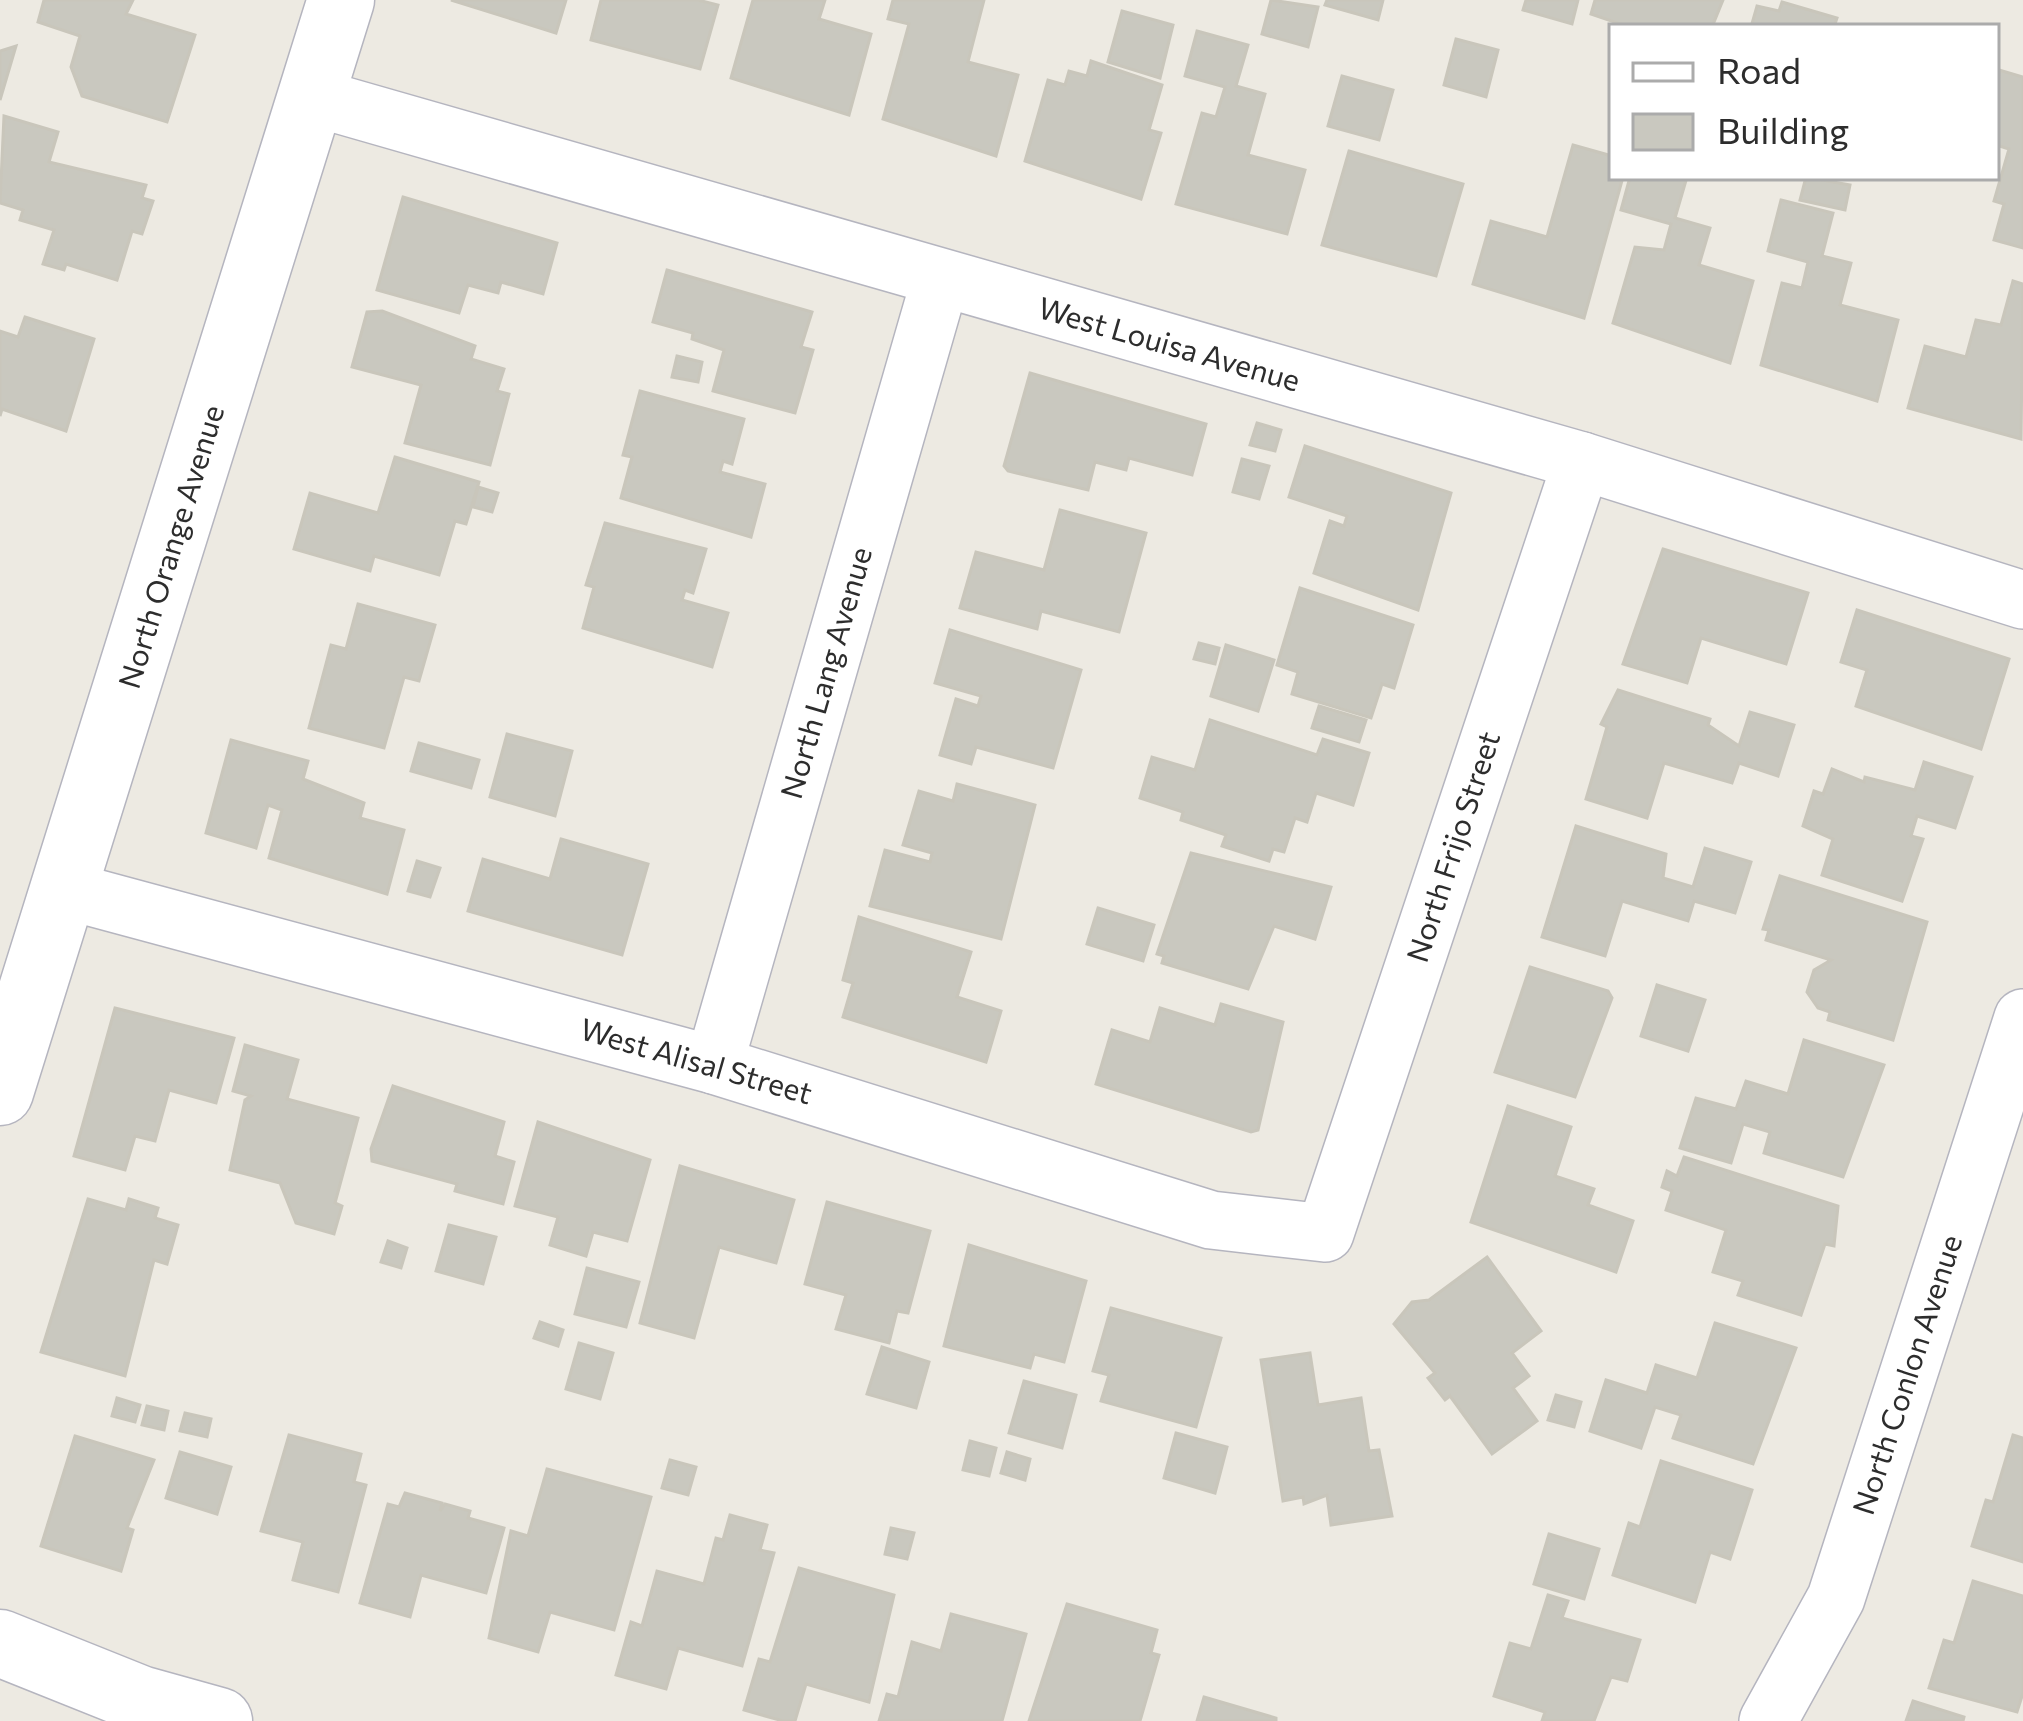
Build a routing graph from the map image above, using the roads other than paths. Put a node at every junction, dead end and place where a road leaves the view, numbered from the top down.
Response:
1 (341, 0) edge
2 (313, 97) junction
3 (940, 280) junction
4 (1582, 461) junction
5 (2023, 600) edge
6 (65, 890) junction
7 (2023, 1018) edge
8 (714, 1065) junction
9 (0, 1092) edge
10 (1325, 1233) joint
11 (0, 1643) edge
12 (219, 1721) edge
13 (1768, 1721) edge

1 - 2 street, North Orange Avenue
2 - 3 street, West Louisa Avenue
2 - 6 street, North Orange Avenue
3 - 4 street, West Louisa Avenue
3 - 8 street, North Lang Avenue
4 - 5 street, West Louisa Avenue
4 - 10 street, North Frijo Street
6 - 8 street, West Alisal Street
6 - 9 street, North Orange Avenue
7 - 13 street, North Conlon Avenue
8 - 10 street, West Alisal Street
11 - 12 street

